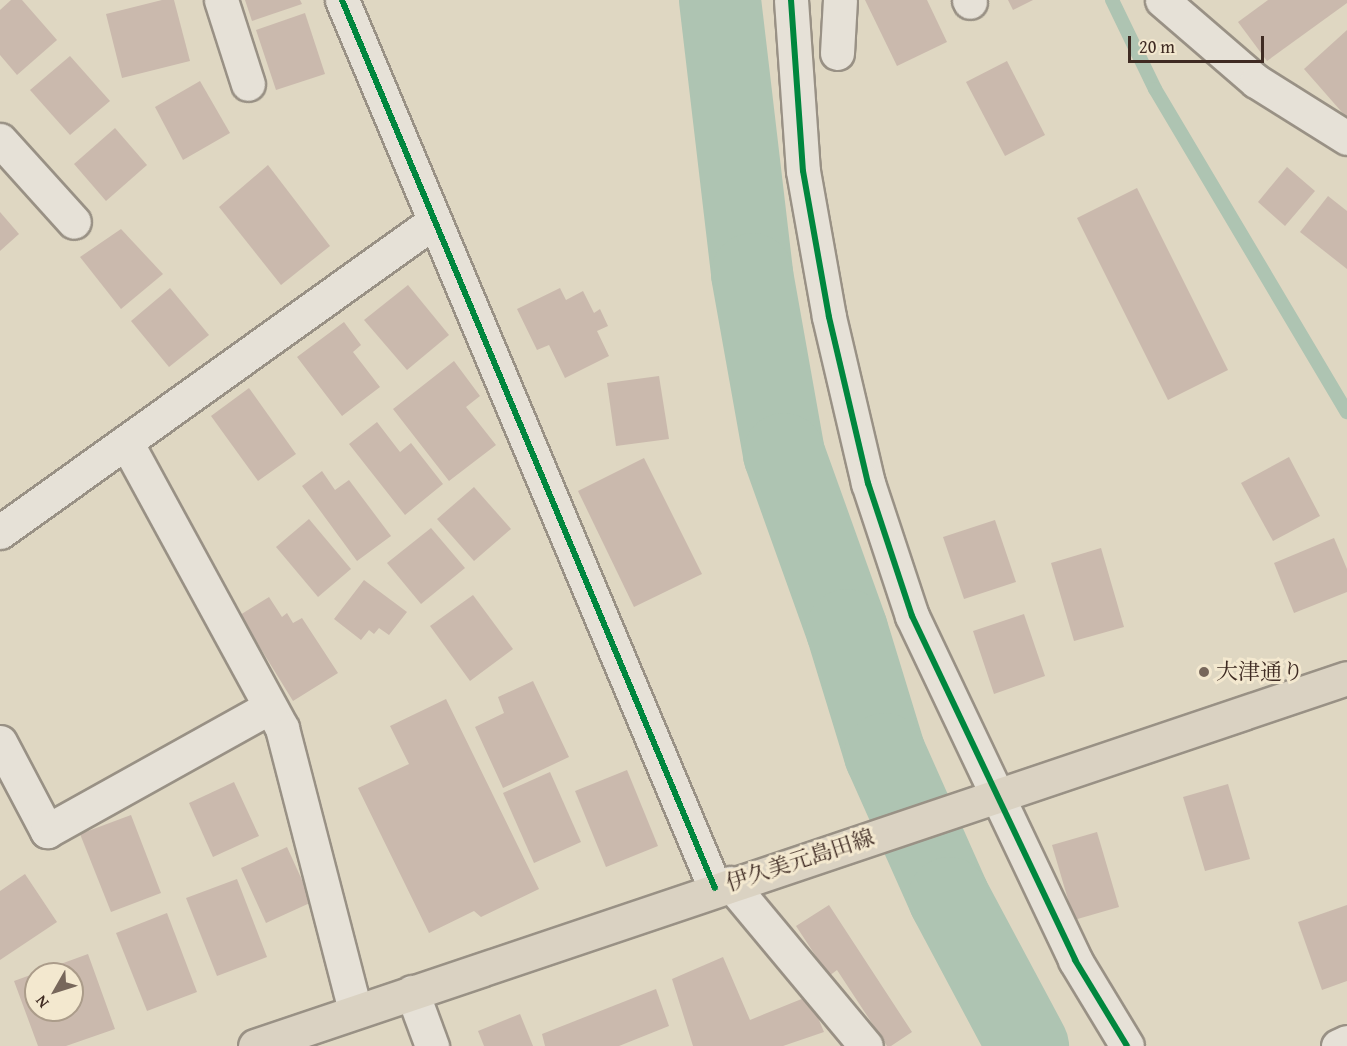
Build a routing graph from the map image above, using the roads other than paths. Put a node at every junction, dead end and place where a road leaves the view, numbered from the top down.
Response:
1 (221, 0) edge
2 (791, 0) edge
3 (840, 0) edge
4 (1162, 0) edge
5 (345, 1) edge
6 (837, 53) dead end
7 (248, 84) dead end
8 (1347, 138) edge
9 (0, 140) edge
10 (74, 222) dead end
11 (433, 222) junction
12 (126, 442) junction
13 (2, 526) edge
14 (1347, 678) edge
15 (270, 707) junction
16 (0, 742) edge
17 (991, 798) junction
18 (723, 886) junction
19 (412, 992) junction
20 (356, 1011) junction
21 (1347, 1042) edge
22 (255, 1046) edge
23 (432, 1046) edge
24 (866, 1046) edge
25 (1127, 1046) edge
26 (1338, 1046) edge

1 - 7 street
2 - 17 street
3 - 6 street
4 - 8 street
5 - 11 street
9 - 10 street
11 - 12 street
11 - 18 street
12 - 13 street
12 - 15 street
14 - 17 main road, 伊久美元島田線
15 - 16 street
15 - 20 street
17 - 18 main road, 伊久美元島田線
17 - 25 street
18 - 19 main road, 伊久美元島田線
18 - 24 street
19 - 20 main road, 伊久美元島田線
19 - 23 street
20 - 22 main road, 伊久美元島田線
21 - 26 street

